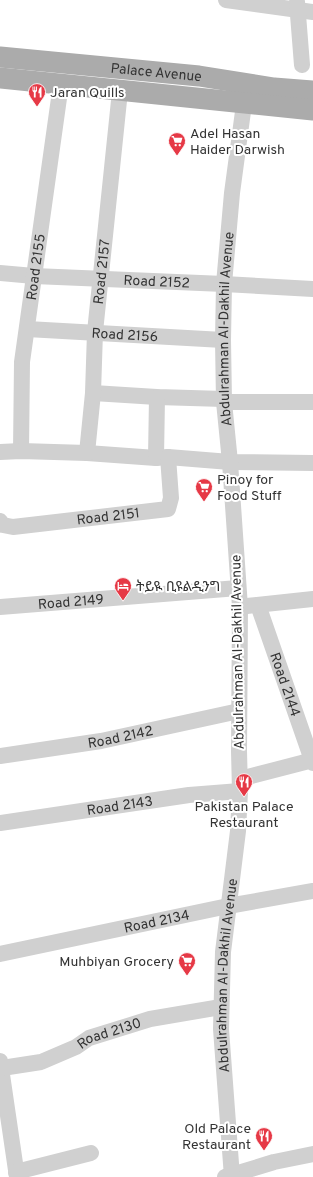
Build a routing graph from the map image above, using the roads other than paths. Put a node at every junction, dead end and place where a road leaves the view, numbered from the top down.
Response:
1 (226, 0) edge
2 (302, 8) edge
3 (0, 57) edge
4 (302, 65) dead end
5 (0, 78) edge
6 (61, 84) junction
7 (120, 91) junction
8 (313, 91) edge
9 (244, 104) junction
10 (313, 110) edge
11 (0, 273) edge
12 (34, 276) junction
13 (101, 278) junction
14 (224, 284) junction
15 (313, 289) edge
16 (27, 329) junction
17 (95, 332) junction
18 (223, 340) junction
19 (93, 393) junction
20 (157, 397) junction
21 (224, 401) junction
22 (313, 402) edge
23 (21, 451) junction
24 (0, 452) edge
25 (87, 453) junction
26 (162, 458) junction
27 (230, 462) junction
28 (313, 464) edge
29 (0, 520) edge
30 (238, 588) junction
31 (313, 599) edge
32 (258, 605) junction
33 (0, 607) edge
34 (240, 607) junction
35 (239, 711) junction
36 (0, 756) edge
37 (313, 762) edge
38 (240, 785) junction
39 (0, 823) edge
40 (313, 891) edge
41 (228, 906) junction
42 (0, 954) edge
43 (220, 1007) junction
44 (1, 1064) edge
45 (91, 1153) dead end
46 (313, 1154) edge
47 (16, 1174) edge
48 (229, 1176) edge

1 - 2 street
2 - 4 street
3 - 8 main road, Palace Avenue
5 - 6 main road, Palace Avenue
6 - 7 main road, Palace Avenue
6 - 12 street, Road 2155
7 - 9 main road, Palace Avenue
7 - 13 street, Road 2157
9 - 10 main road, Palace Avenue
9 - 14 street, Abdulrahman Al-Dakhil Avenue
11 - 12 street, Road 2152
12 - 13 street, Road 2152
12 - 16 street, Road 2155
13 - 14 street, Road 2152
13 - 17 street, Road 2157
14 - 15 street, Road 2152
14 - 18 street, Abdulrahman Al-Dakhil Avenue
16 - 17 street, Road 2156
16 - 23 street, Road 2155
17 - 18 street, Road 2156
17 - 19 street, Road 2157
18 - 21 street, Abdulrahman Al-Dakhil Avenue
19 - 20 street
19 - 25 street, Road 2157
20 - 21 street
20 - 26 street
21 - 22 street
21 - 27 street, Abdulrahman Al-Dakhil Avenue
23 - 24 street
23 - 25 street
25 - 26 street
26 - 27 street
26 - 29 street, Road 2151
27 - 28 street
27 - 30 street, Abdulrahman Al-Dakhil Avenue
30 - 33 street, Road 2149
30 - 34 street, Abdulrahman Al-Dakhil Avenue
31 - 32 street
32 - 34 street
32 - 37 street, Road 2144
34 - 35 street, Abdulrahman Al-Dakhil Avenue
35 - 36 street, Road 2142
35 - 38 street, Abdulrahman Al-Dakhil Avenue
37 - 38 street, Road 2143
38 - 39 street, Road 2143
38 - 41 street, Abdulrahman Al-Dakhil Avenue
40 - 41 street, Road 2134
41 - 42 street, Road 2134
41 - 43 street, Abdulrahman Al-Dakhil Avenue
43 - 44 street, Road 2130
43 - 48 street, Abdulrahman Al-Dakhil Avenue
44 - 47 street
45 - 47 street
46 - 48 street

